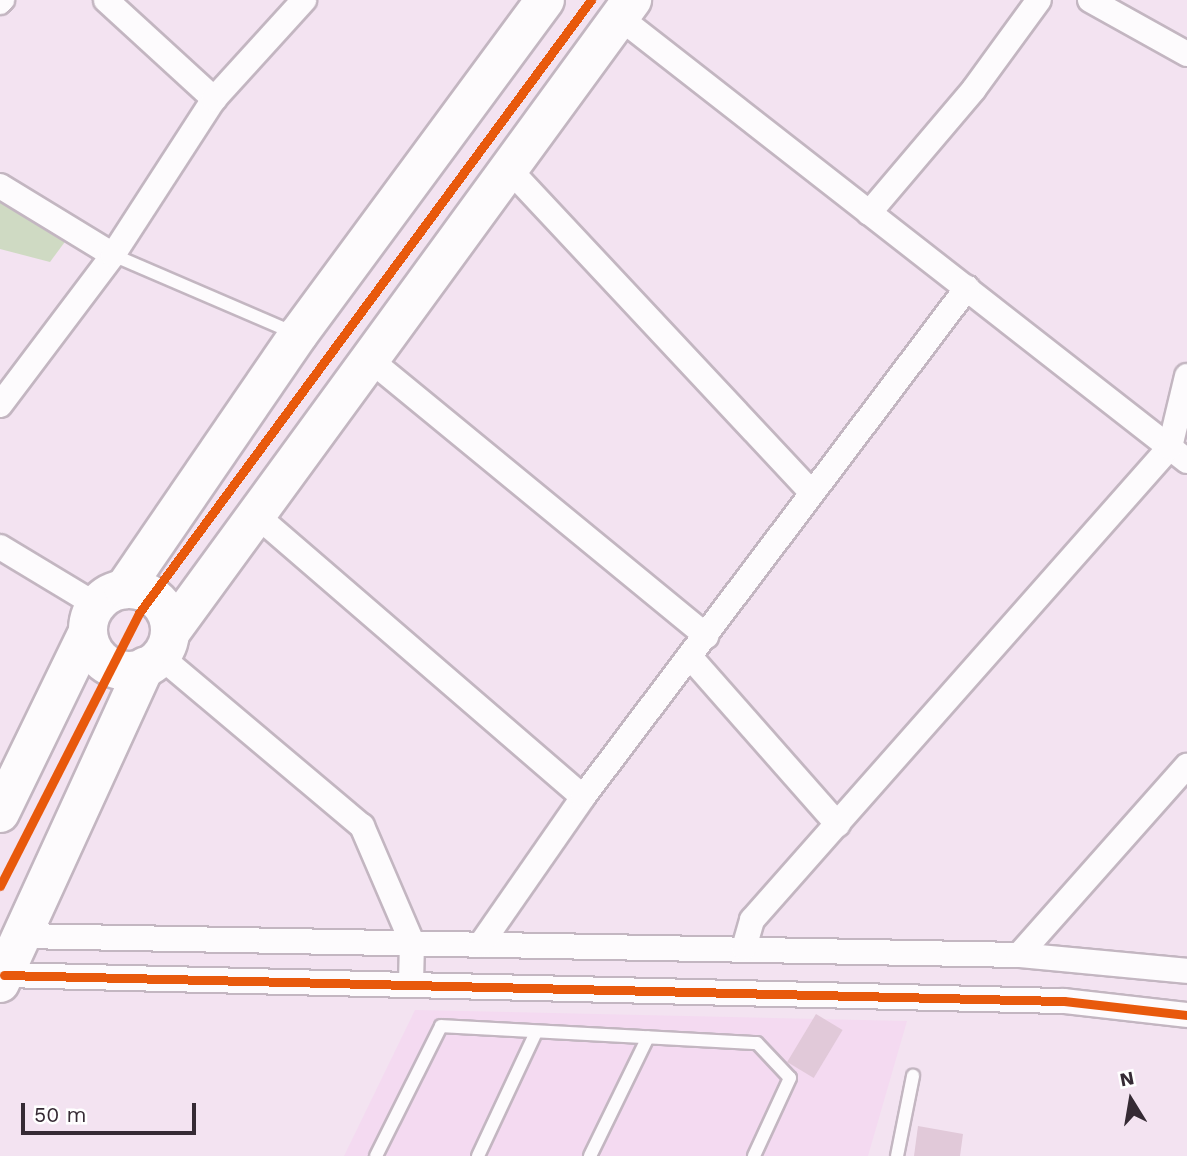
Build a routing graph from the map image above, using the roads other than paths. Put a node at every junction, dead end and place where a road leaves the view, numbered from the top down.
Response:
1 (106, 0) edge
2 (304, 0) edge
3 (545, 0) edge
4 (1039, 0) edge
5 (1090, 0) edge
6 (626, 9) edge
7 (1187, 54) edge
8 (214, 99) junction
9 (508, 168) junction
10 (0, 186) edge
11 (870, 213) junction
12 (113, 255) junction
13 (967, 288) junction
14 (299, 335) junction
15 (368, 358) junction
16 (1187, 376) edge
17 (0, 405) edge
18 (1178, 454) edge
19 (811, 492) junction
20 (255, 514) junction
21 (0, 547) edge
22 (102, 609) junction
23 (707, 636) junction
24 (159, 652) junction
25 (691, 658) junction
26 (1187, 766) edge
27 (583, 797) junction
28 (0, 813) edge
29 (838, 825) junction
30 (22, 936) junction
31 (412, 942) junction
32 (481, 944) junction
33 (744, 948) junction
34 (1018, 955) junction
35 (1187, 971) edge
36 (2, 979) edge
37 (411, 984) junction
38 (1187, 1015) edge
39 (536, 1032) junction
40 (648, 1037) junction
41 (913, 1076) dead end
42 (376, 1156) edge
43 (478, 1156) edge
44 (590, 1156) edge
45 (754, 1156) edge
46 (897, 1156) edge

1 - 8 street
2 - 8 street
3 - 14 main road
4 - 11 street
5 - 7 street
6 - 9 main road
6 - 11 street
8 - 12 street
9 - 15 main road
9 - 19 street
10 - 12 street
11 - 13 street
12 - 14 lane
12 - 17 street
13 - 18 street
13 - 19 street
14 - 22 main road
15 - 20 main road
15 - 23 street
16 - 18 street
18 - 29 street
19 - 23 street
20 - 24 main road
20 - 27 street
21 - 22 street
22 - 24 main road
22 - 24 main road
22 - 28 main road
23 - 25 street
24 - 30 main road
24 - 31 street
25 - 27 street
25 - 29 street
26 - 34 street
27 - 32 street
29 - 33 street
30 - 31 street
30 - 36 main road
31 - 32 street
31 - 37 street
32 - 33 street
33 - 34 street
34 - 35 street
36 - 37 street
37 - 38 street
39 - 40 lane
39 - 42 lane
39 - 43 lane
40 - 44 lane
40 - 45 lane
41 - 46 lane

